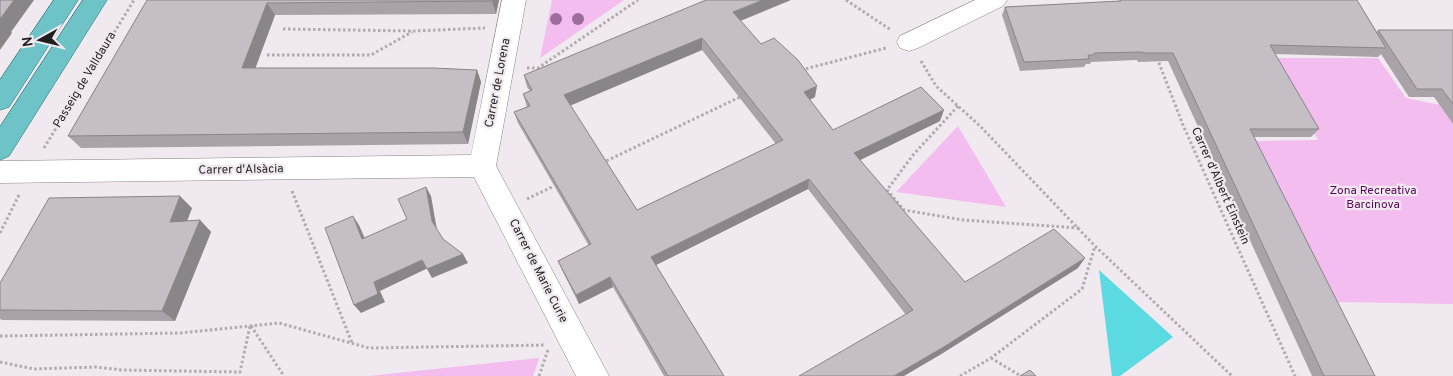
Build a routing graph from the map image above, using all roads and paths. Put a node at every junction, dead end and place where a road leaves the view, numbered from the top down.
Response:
1 (66, 0) edge
2 (95, 0) edge
3 (134, 0) edge
4 (514, 0) edge
5 (638, 0) edge
6 (846, 0) edge
7 (995, 0) edge
8 (494, 27) dead end
9 (283, 29) dead end
10 (414, 31) junction
11 (909, 42) junction
12 (1154, 51) edge
13 (267, 56) dead end
14 (524, 68) dead end
15 (796, 71) edge
16 (740, 97) edge
17 (0, 100) edge
18 (958, 106) junction
19 (0, 149) edge
20 (42, 151) dead end
21 (602, 163) edge
22 (482, 166) junction
23 (0, 172) edge
24 (554, 186) edge
25 (291, 189) dead end
26 (22, 190) dead end
27 (525, 200) dead end
28 (1078, 228) junction
29 (0, 232) edge
30 (1095, 246) junction
31 (250, 326) junction
32 (0, 336) edge
33 (353, 344) junction
34 (991, 358) junction
35 (0, 362) edge
36 (284, 376) edge
37 (539, 376) edge
38 (593, 376) edge
39 (960, 376) edge
40 (1021, 376) edge
41 (1232, 376) edge
42 (1296, 376) edge

1 - 17 main road
2 - 19 main road
3 - 20 path, Passeig de Valldaura
4 - 22 street, Carrer de Lorena
5 - 14 path
6 - 11 path
7 - 11 street
8 - 10 path
9 - 10 path
10 - 13 path
11 - 15 path
11 - 18 path
12 - 42 path, Carrer d'Albert Einstein
16 - 21 path
18 - 28 path
18 - 28 path
22 - 23 street, Carrer d'Alsàcia
22 - 38 street, Carrer de Marie Curie
24 - 27 path
25 - 33 path
26 - 29 path
28 - 30 path
30 - 34 path
30 - 41 path
31 - 32 path
31 - 33 path
31 - 35 path
31 - 36 path
33 - 37 path
34 - 39 path
34 - 40 path

